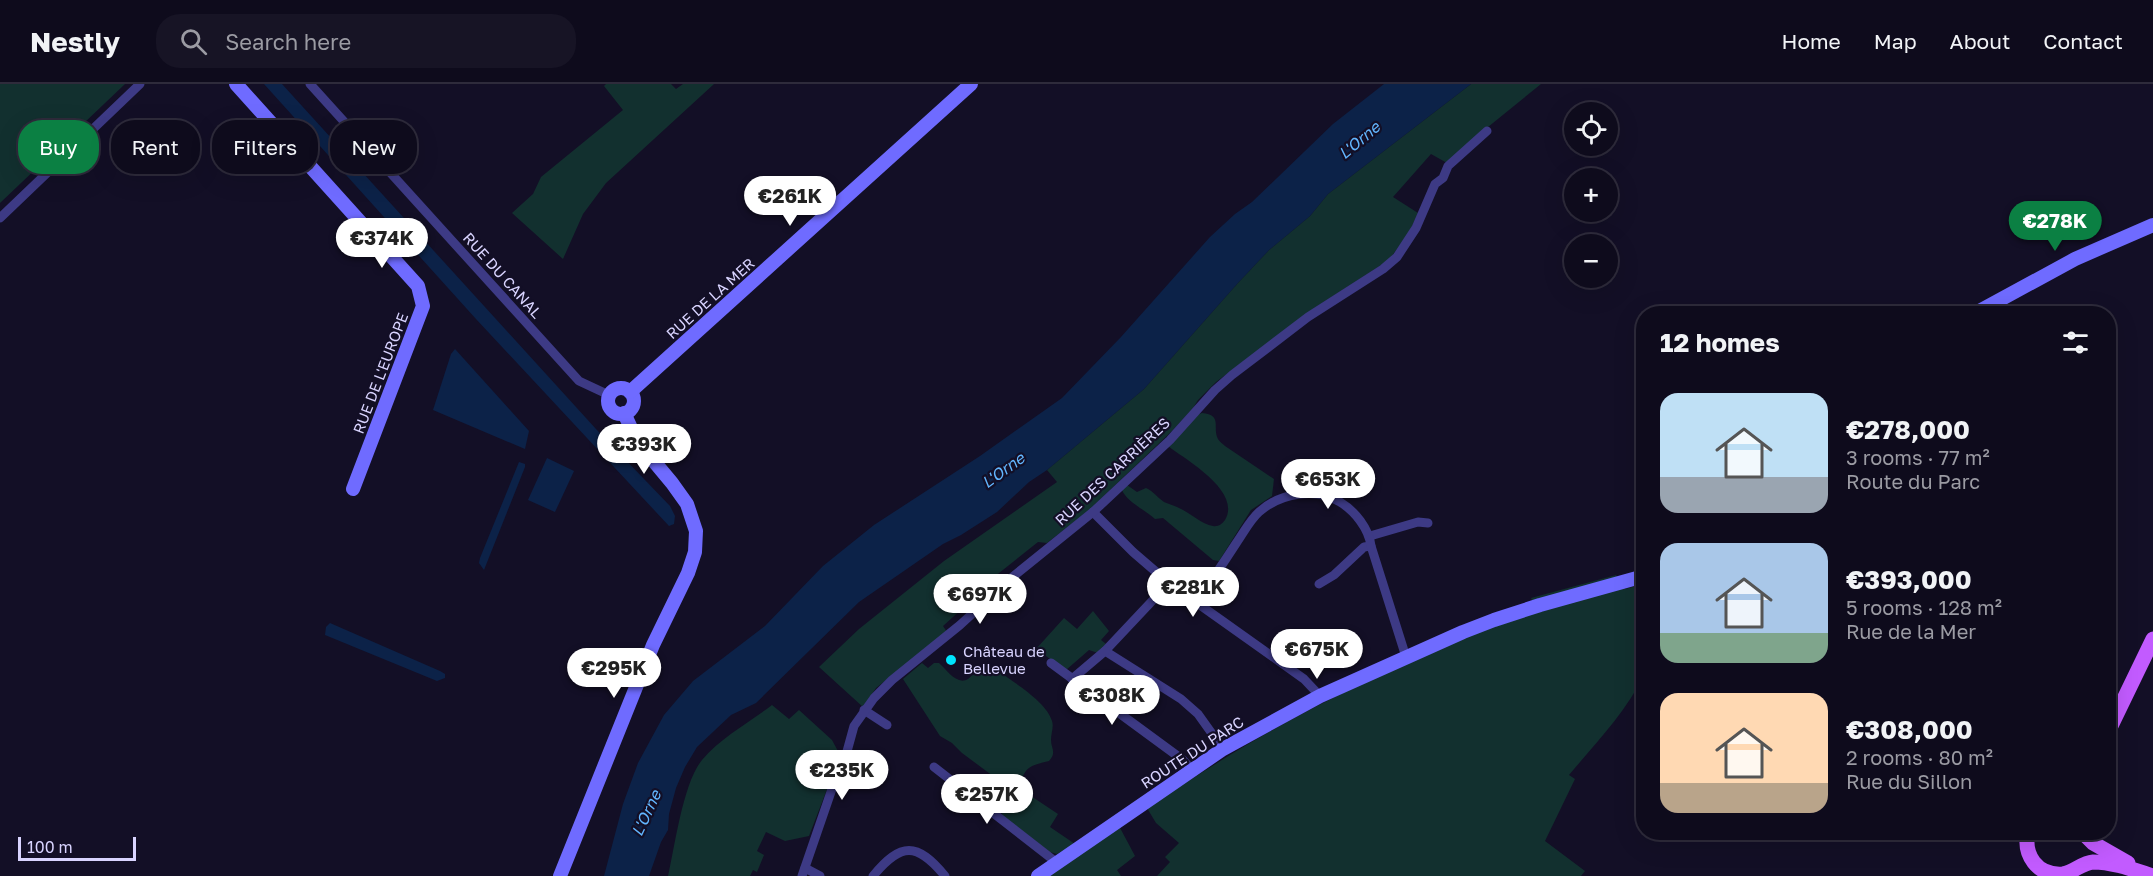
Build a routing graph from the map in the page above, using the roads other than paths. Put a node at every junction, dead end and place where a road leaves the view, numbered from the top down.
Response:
1 (140, 84) edge
2 (236, 84) edge
3 (310, 84) edge
4 (971, 84) edge
5 (1487, 131) dead end
6 (0, 218) edge
7 (2153, 225) edge
8 (1988, 306) edge
9 (630, 392) junction
10 (609, 395) junction
11 (624, 413) junction
12 (353, 489) dead end
13 (1093, 512) junction
14 (1428, 523) dead end
15 (1371, 541) junction
16 (1636, 578) edge
17 (1169, 583) junction
18 (1319, 584) dead end
19 (1196, 603) junction
20 (2153, 639) edge
21 (1105, 651) junction
22 (1406, 657) junction
23 (1051, 663) dead end
24 (1072, 679) junction
25 (1320, 696) junction
26 (864, 710) junction
27 (2116, 716) edge
28 (887, 725) dead end
29 (1223, 749) junction
30 (934, 768) dead end
31 (1192, 770) junction
32 (2026, 840) edge
33 (2087, 840) edge
34 (2091, 840) edge
35 (1056, 862) junction
36 (2079, 866) junction
37 (803, 872) edge
38 (2037, 872) edge
39 (2062, 875) edge
40 (2153, 875) edge
41 (560, 876) edge
42 (820, 876) edge
43 (873, 876) edge
44 (945, 876) edge
45 (1038, 876) edge

1 - 6 street
2 - 12 street, RUE DE L'EUROPE
3 - 10 street, RUE DU CANAL
4 - 9 street, RUE DE LA MER
5 - 13 street, RUE DES CARRIÈRES
7 - 8 street
9 - 10 street
9 - 11 street
10 - 11 street
11 - 41 street
13 - 17 street
13 - 26 street, RUE DES CARRIÈRES
14 - 15 street
15 - 18 street
15 - 19 street
15 - 22 street
16 - 22 street, ROUTE DU PARC
17 - 19 street
17 - 21 street
19 - 25 street
20 - 27 main road
21 - 24 street
21 - 29 street
22 - 25 street, ROUTE DU PARC
23 - 24 street
24 - 31 street
25 - 29 street, ROUTE DU PARC
26 - 28 street
26 - 37 street, RUE DES CARRIÈRES
29 - 31 street, ROUTE DU PARC
30 - 35 street
31 - 35 street, ROUTE DU PARC
32 - 38 main road
33 - 36 main road
34 - 40 main road
35 - 45 street, ROUTE DU PARC
36 - 39 main road
36 - 40 main road
37 - 42 street
38 - 39 main road
43 - 44 street

